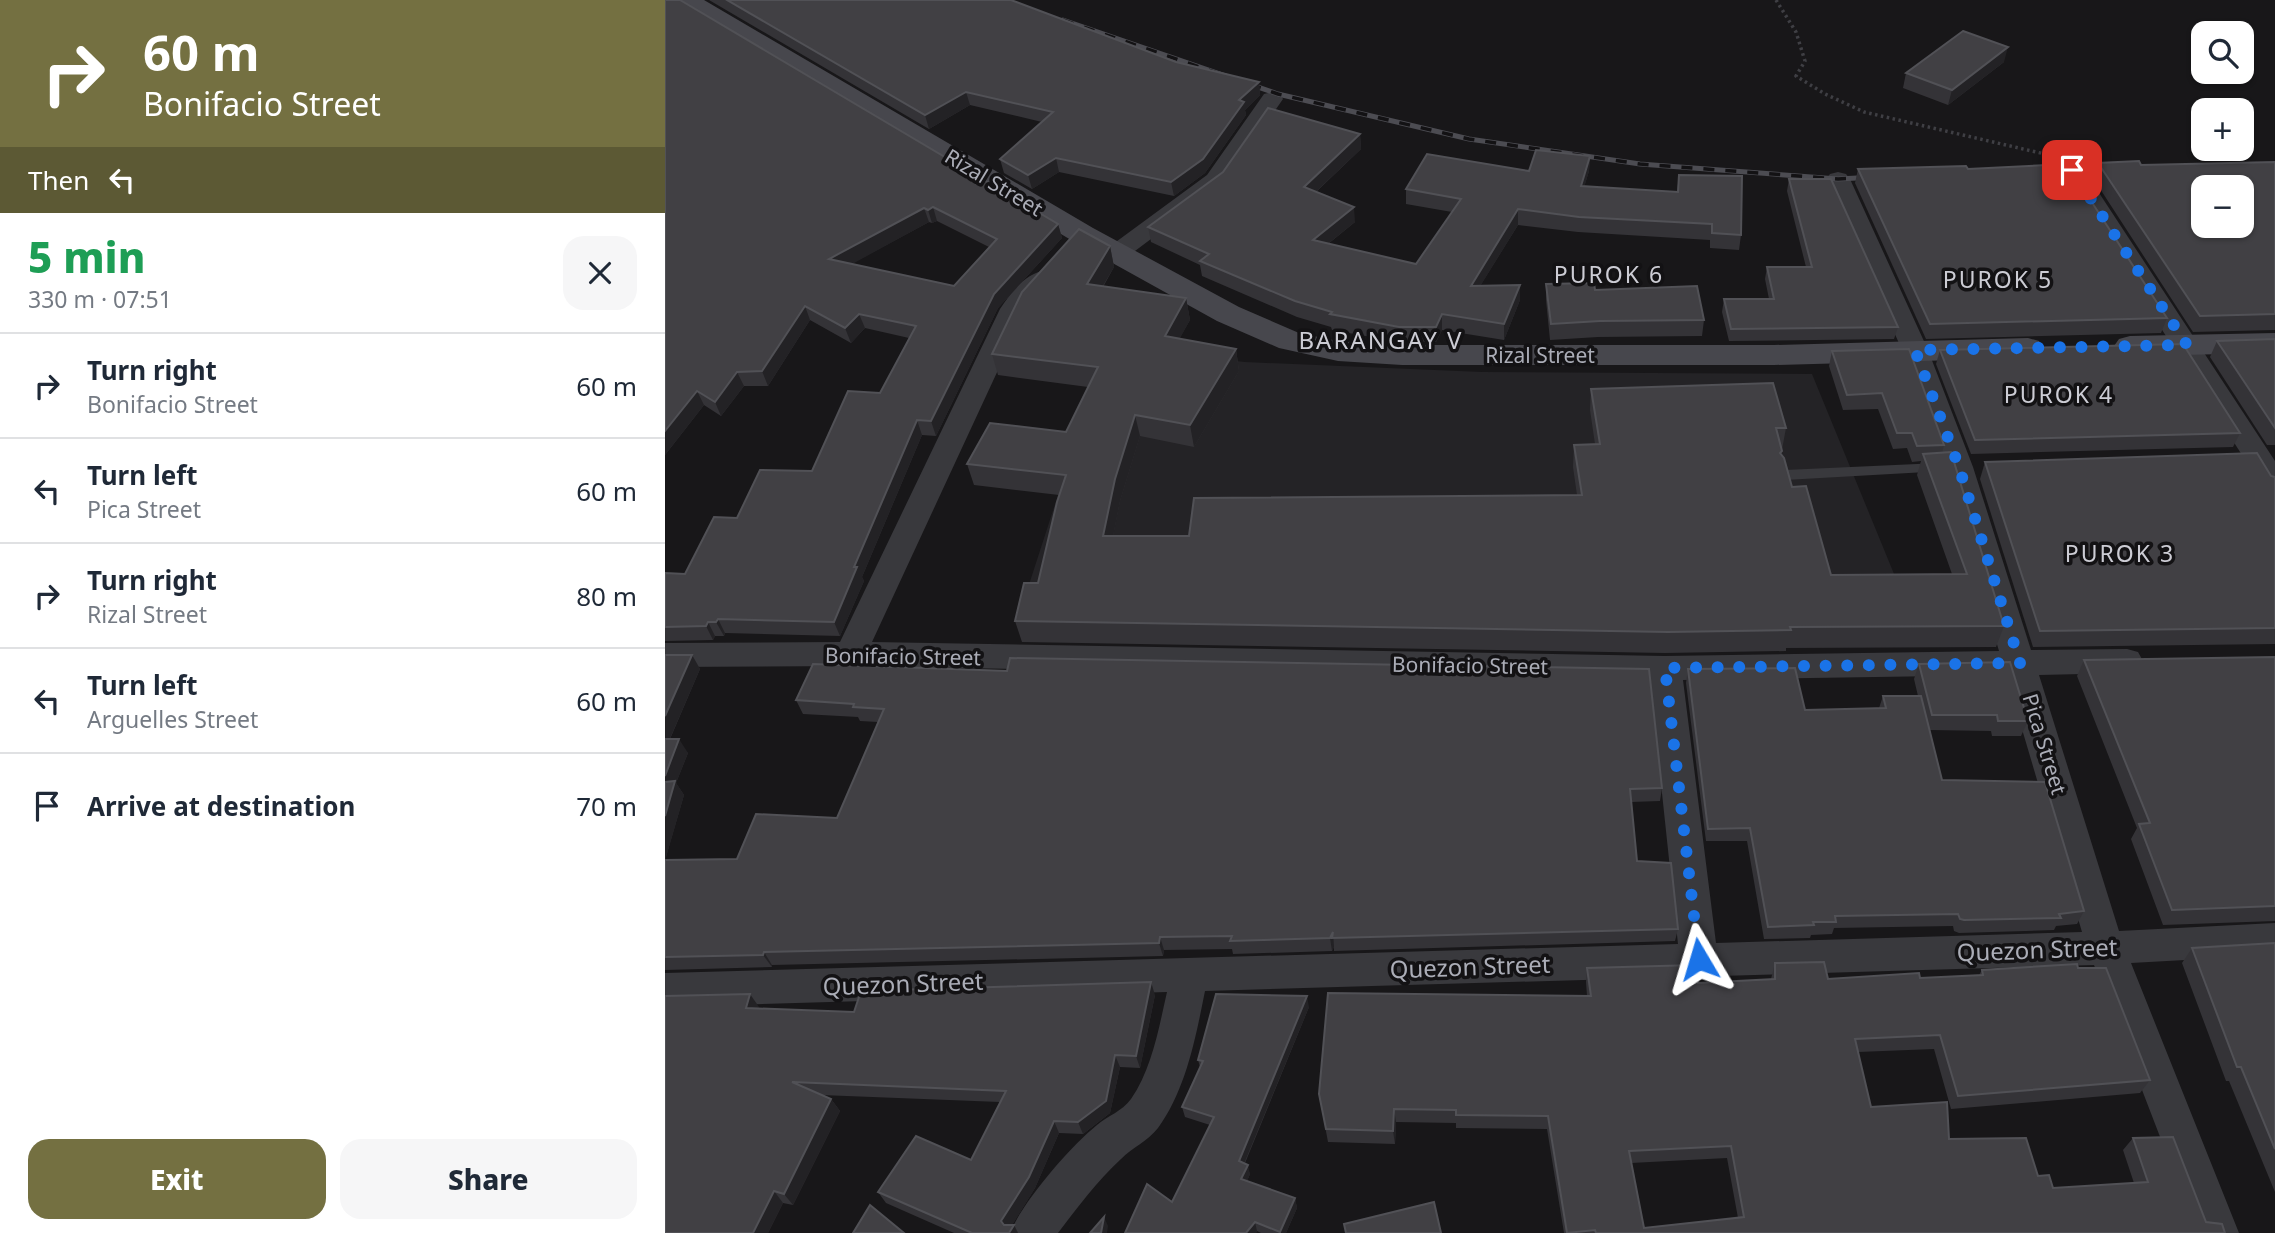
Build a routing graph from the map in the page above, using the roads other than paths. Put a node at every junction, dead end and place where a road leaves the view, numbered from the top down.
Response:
1 (686, 0) edge
2 (1272, 99) dead end
3 (2072, 170) edge
4 (1837, 179) dead end
5 (1081, 234) junction
6 (1118, 252) junction
7 (2275, 343) edge
8 (2187, 345) junction
9 (2106, 347) edge
10 (2051, 348) edge
11 (1915, 350) junction
12 (2256, 458) edge
13 (1973, 467) junction
14 (1784, 474) edge
15 (2275, 484) edge
16 (850, 654) junction
17 (665, 655) edge
18 (2154, 660) edge
19 (2020, 663) junction
20 (1665, 668) junction
21 (2275, 939) edge
22 (2106, 948) junction
23 (1699, 959) junction
24 (1190, 974) junction
25 (665, 990) edge
26 (1031, 1233) edge
27 (2218, 1233) edge

1 - 5 street, Rizal Street
2 - 6 street
3 - 8 street
4 - 11 street, Pica Street
5 - 6 street, Rizal Street
5 - 16 street
6 - 11 street, Rizal Street
7 - 8 street
8 - 9 street
8 - 12 street
10 - 11 street, Rizal Street
11 - 13 street, Pica Street
12 - 15 street
13 - 14 lane
13 - 19 street, Pica Street
16 - 17 street, Bonifacio Street
16 - 20 street, Bonifacio Street
18 - 19 street, Bonifacio Street
19 - 20 street, Bonifacio Street
19 - 22 street, Pica Street
20 - 23 street
21 - 22 street, Quezon Street
22 - 23 street, Quezon Street
22 - 27 street, Pica Street
23 - 24 street, Quezon Street
24 - 25 street, Quezon Street
24 - 26 street

